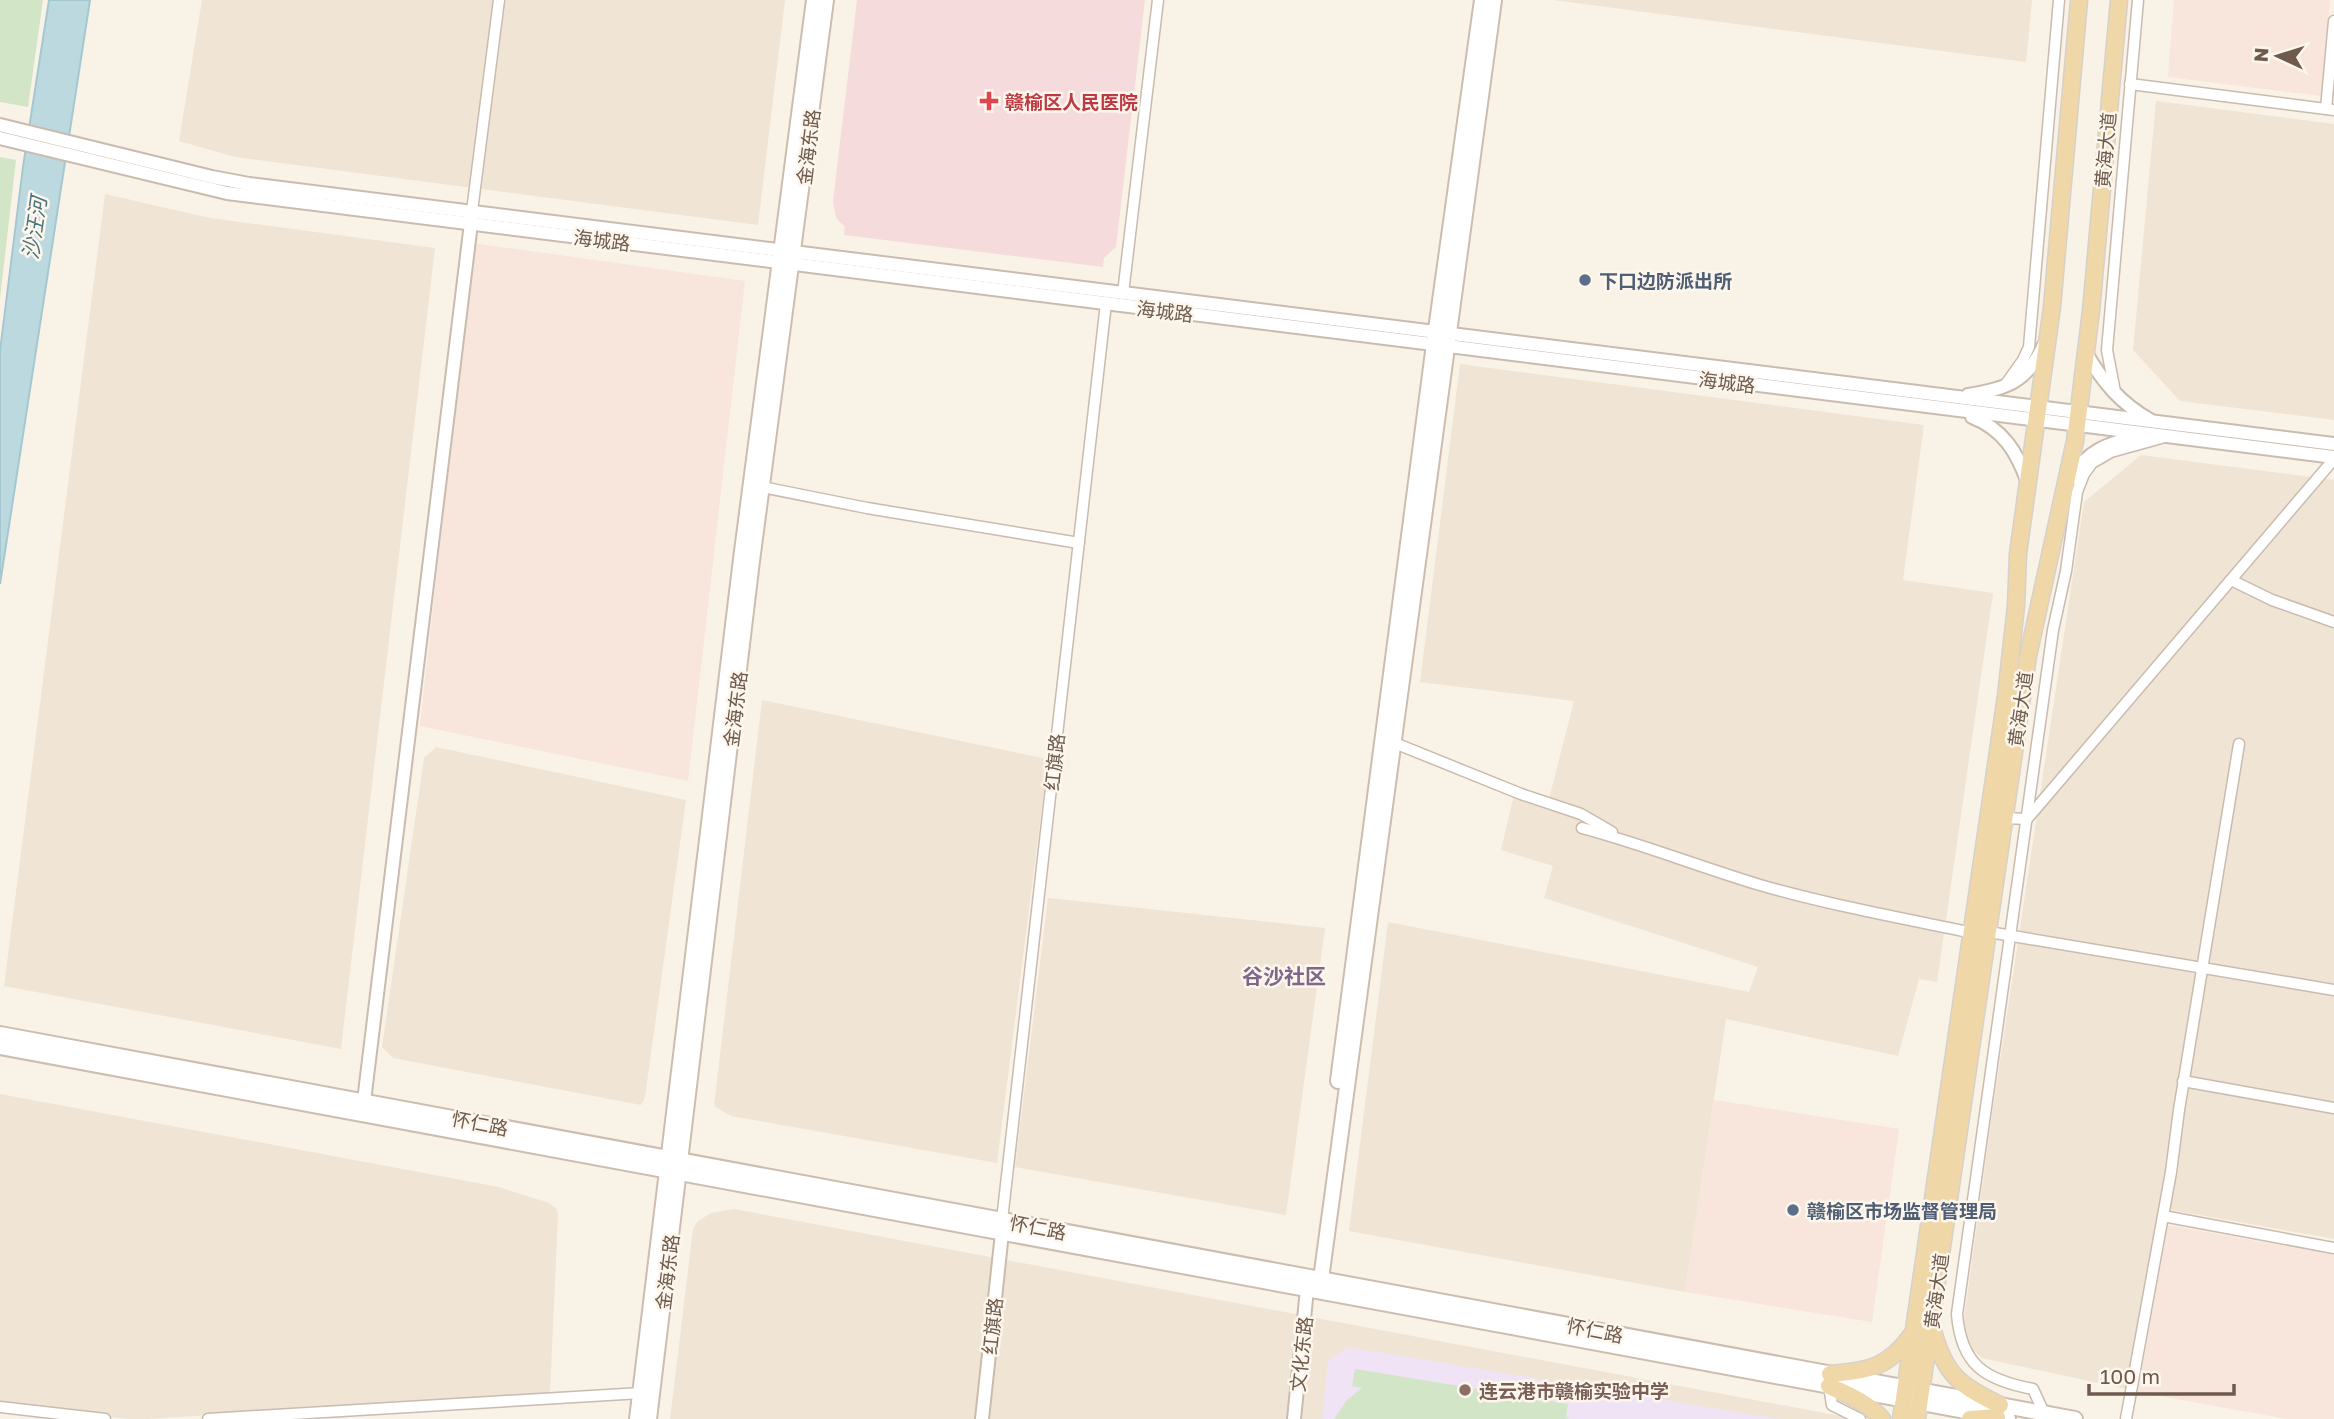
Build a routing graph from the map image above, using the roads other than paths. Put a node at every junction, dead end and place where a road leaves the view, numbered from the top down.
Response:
1 (499, 0) edge
2 (814, 0) edge
3 (826, 0) edge
4 (1158, 0) edge
5 (1482, 0) edge
6 (1494, 0) edge
7 (2059, 0) edge
8 (2079, 0) edge
9 (2119, 0) edge
10 (2138, 0) edge
11 (2334, 21) edge
12 (2113, 66) junction
13 (2130, 85) junction
14 (2110, 100) junction
15 (2330, 109) edge
16 (0, 125) edge
17 (0, 138) edge
18 (90, 153) junction
19 (472, 217) junction
20 (787, 257) junction
21 (1123, 293) junction
22 (1107, 303) junction
23 (2049, 331) junction
24 (1441, 340) junction
25 (2086, 353) junction
26 (2003, 388) junction
27 (2116, 396) junction
28 (1951, 397) junction
29 (1959, 411) junction
30 (2038, 414) junction
31 (2078, 419) junction
32 (2151, 428) junction
33 (2166, 437) junction
34 (2334, 444) edge
35 (2334, 458) edge
36 (2029, 486) junction
37 (762, 487) junction
38 (2066, 488) junction
39 (1079, 543) junction
40 (2231, 580) junction
41 (2334, 622) edge
42 (1392, 742) junction
43 (2239, 744) dead end
44 (2005, 818) junction
45 (2027, 819) junction
46 (1582, 828) dead end
47 (1620, 838) junction
48 (1981, 932) junction
49 (2010, 936) junction
50 (2202, 968) junction
51 (2334, 990) edge
52 (0, 1034) edge
53 (0, 1047) edge
54 (2183, 1081) junction
55 (364, 1101) junction
56 (2334, 1108) edge
57 (674, 1165) junction
58 (2163, 1216) junction
59 (1002, 1226) junction
60 (2334, 1248) edge
61 (1314, 1282) junction
62 (1931, 1325) junction
63 (1914, 1331) junction
64 (1830, 1380) junction
65 (640, 1393) junction
66 (1914, 1400) edge
67 (0, 1407) edge
68 (2045, 1413) junction
69 (2002, 1414) edge
70 (105, 1419) edge
71 (208, 1419) edge
72 (638, 1419) edge
73 (649, 1419) edge
74 (982, 1419) edge
75 (1294, 1419) edge
76 (1860, 1419) edge
77 (1882, 1419) edge
78 (1901, 1419) edge
79 (1970, 1419) edge
80 (2075, 1419) edge
81 (2126, 1419) edge

1 - 19 street
2 - 20 main road, 金海东路
3 - 20 main road, 金海东路
4 - 21 street
5 - 24 main road
6 - 24 main road
7 - 26 street
8 - 23 main road, 黄海大道
9 - 12 main road, 黄海大道
10 - 13 street
11 - 15 street
12 - 13 street
12 - 14 main road, 黄海大道
13 - 14 street
13 - 15 street
13 - 27 street
14 - 25 main road, 黄海大道
16 - 18 street, 海城路
17 - 18 street, 海城路
18 - 19 street, 海城路
19 - 20 street, 海城路
19 - 55 street
20 - 21 street, 海城路
20 - 22 street, 海城路
20 - 37 main road, 金海东路
20 - 57 main road, 金海东路
21 - 24 street, 海城路
22 - 24 street, 海城路
22 - 39 street, 红旗路
23 - 26 street
23 - 30 main road, 黄海大道
24 - 28 street, 海城路
24 - 29 street, 海城路
24 - 42 main road
24 - 61 main road
25 - 27 street
25 - 31 main road, 黄海大道
26 - 28 street
27 - 32 street
28 - 30 street, 海城路
29 - 30 street, 海城路
29 - 36 street
30 - 31 street, 海城路
30 - 36 main road, 黄海大道
31 - 32 street, 海城路
31 - 38 main road, 黄海大道
32 - 33 street, 海城路
32 - 34 street, 海城路
32 - 38 street
33 - 35 street, 海城路
33 - 45 street
35 - 40 street
36 - 48 main road, 黄海大道
37 - 39 street
37 - 57 main road, 金海东路
38 - 44 main road, 黄海大道
39 - 59 street, 红旗路
40 - 41 street
40 - 45 street
42 - 47 street
42 - 61 main road
43 - 50 street
44 - 45 street
44 - 48 main road, 黄海大道
45 - 49 street
46 - 47 street
47 - 48 street
48 - 49 street
48 - 62 main road, 黄海大道
48 - 63 main road, 黄海大道
49 - 50 street
49 - 68 street
50 - 51 street
50 - 54 street
52 - 55 main road, 怀仁路
53 - 57 main road, 怀仁路
54 - 56 street
54 - 58 street
55 - 57 main road, 怀仁路
57 - 59 main road, 怀仁路
57 - 65 main road, 金海东路
57 - 73 main road, 金海东路
58 - 60 street
58 - 81 street
59 - 61 main road, 怀仁路
59 - 74 street, 红旗路
61 - 64 main road, 怀仁路
61 - 75 street, 文化东路
62 - 66 main road, 黄海大道
62 - 69 main road
63 - 64 main road
63 - 66 main road, 黄海大道
64 - 66 main road, 怀仁路
64 - 76 street
64 - 77 main road
65 - 71 street
65 - 72 main road, 金海东路
66 - 69 main road, 怀仁路
66 - 78 main road, 黄海大道
67 - 70 street
68 - 69 main road, 怀仁路
68 - 80 main road, 怀仁路
69 - 79 main road

